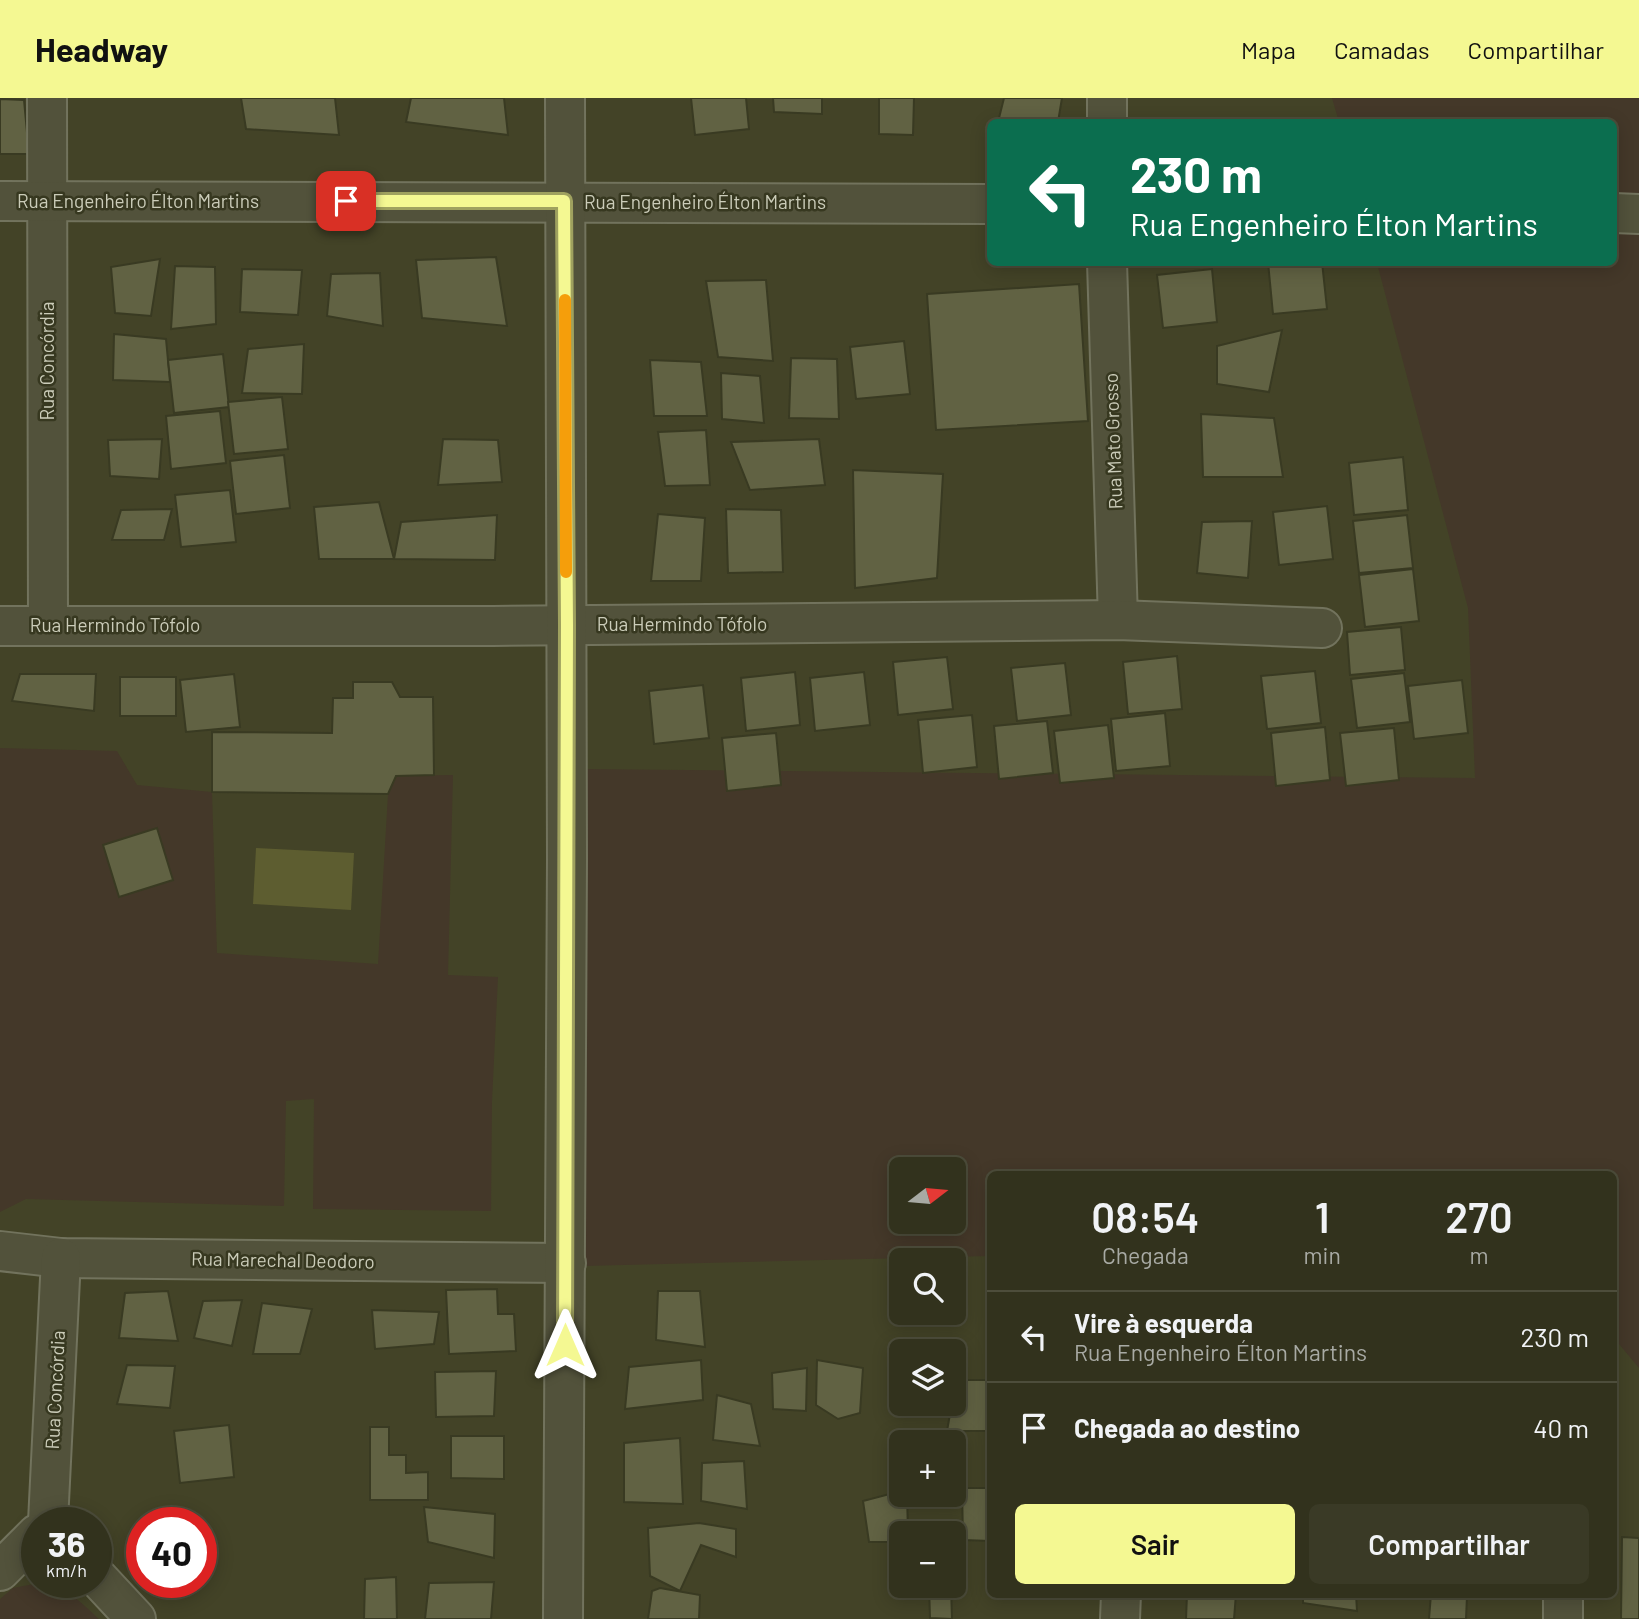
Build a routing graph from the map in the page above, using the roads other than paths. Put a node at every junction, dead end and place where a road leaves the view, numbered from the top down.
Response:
1 (47, 98) edge
2 (565, 98) edge
3 (1107, 98) edge
4 (1107, 119) edge
5 (0, 201) edge
6 (47, 201) junction
7 (564, 201) junction
8 (987, 204) edge
9 (1617, 213) edge
10 (1639, 214) edge
11 (1107, 266) edge
12 (1118, 621) junction
13 (48, 625) junction
14 (567, 625) junction
15 (0, 626) edge
16 (1322, 628) dead end
17 (0, 1251) edge
18 (61, 1258) junction
19 (566, 1263) junction
20 (49, 1507) edge
21 (104, 1598) edge
22 (1121, 1598) edge
23 (1563, 1598) edge
24 (136, 1619) edge
25 (563, 1619) edge
26 (1120, 1619) edge
27 (1563, 1619) edge

1 - 6 street, Rua Concórdia
2 - 7 street
3 - 4 street
5 - 6 street, Rua Engenheiro Élton Martins
6 - 7 street, Rua Engenheiro Élton Martins
6 - 13 street, Rua Concórdia
7 - 8 street, Rua Engenheiro Élton Martins
7 - 14 street
9 - 10 street
11 - 12 street, Rua Mato Grosso
12 - 14 street, Rua Hermindo Tófolo
12 - 16 street, Rua Hermindo Tófolo
13 - 14 street, Rua Hermindo Tófolo
13 - 15 street, Rua Hermindo Tófolo
14 - 19 street
17 - 18 street, Rua Marechal Deodoro
18 - 19 street, Rua Marechal Deodoro
18 - 20 street, Rua Concórdia
19 - 25 street
21 - 24 street
22 - 26 street
23 - 27 street

